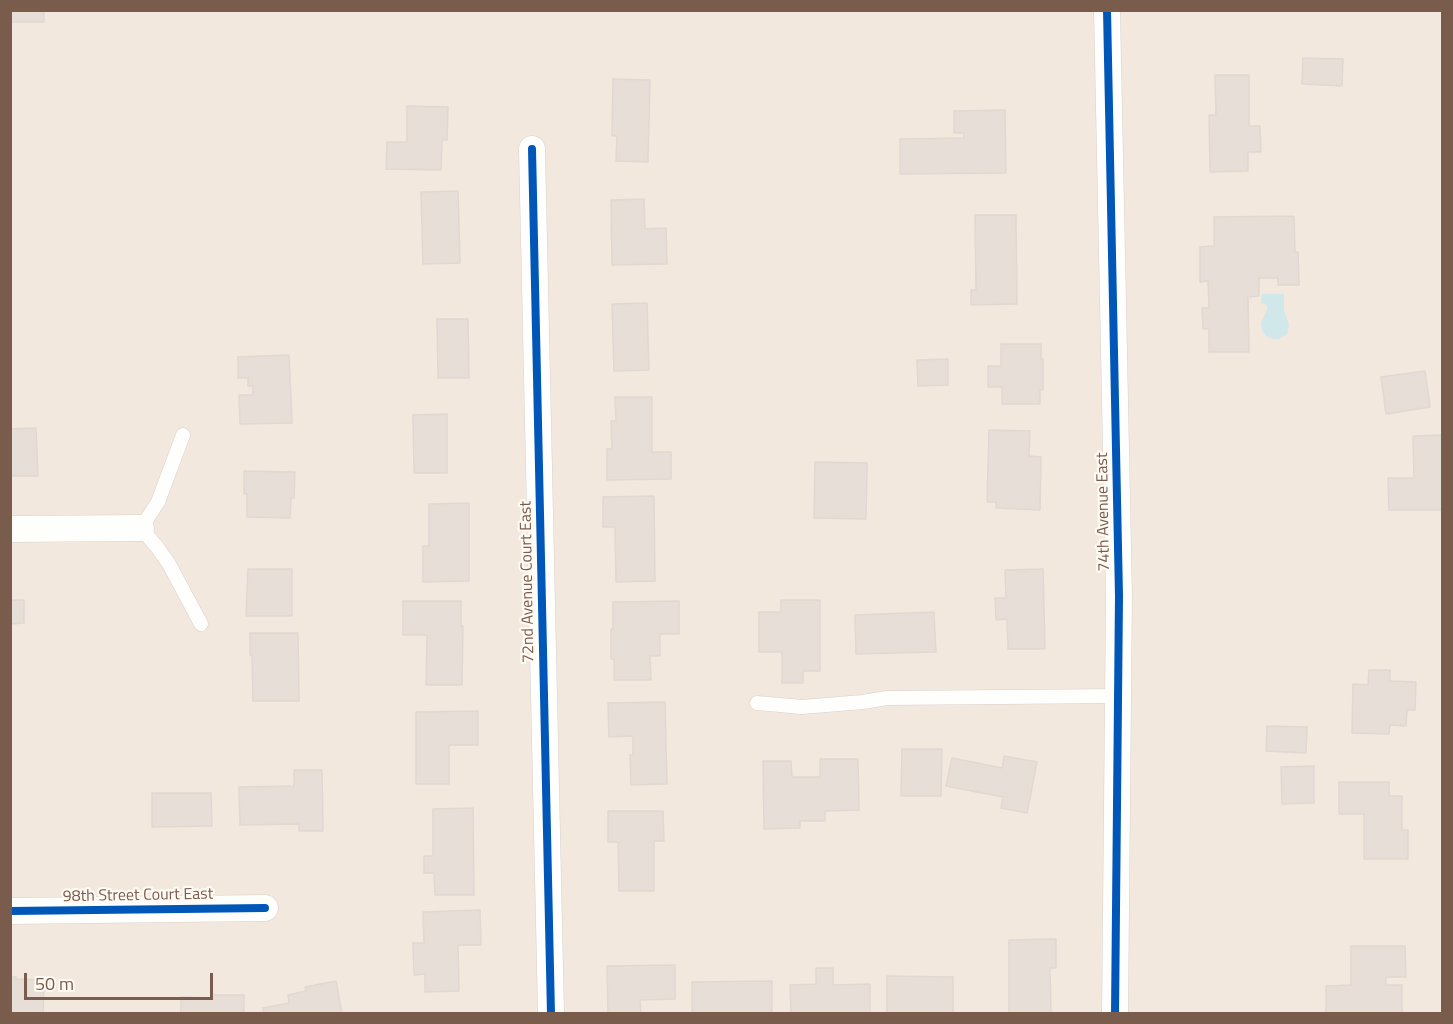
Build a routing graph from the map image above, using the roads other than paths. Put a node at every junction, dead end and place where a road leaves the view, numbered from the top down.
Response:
1 (1107, 10) edge
2 (532, 149) dead end
3 (183, 435) dead end
4 (141, 528) junction
5 (10, 529) edge
6 (201, 624) dead end
7 (1118, 696) junction
8 (757, 703) dead end
9 (265, 908) dead end
10 (10, 911) edge
11 (551, 1014) edge
12 (1115, 1014) edge

1 - 7 street, 74th Avenue East
2 - 11 street, 72nd Avenue Court East
3 - 4 lane
4 - 5 street
4 - 6 lane
7 - 8 lane
7 - 12 street, 74th Avenue East
9 - 10 street, 98th Street Court East

